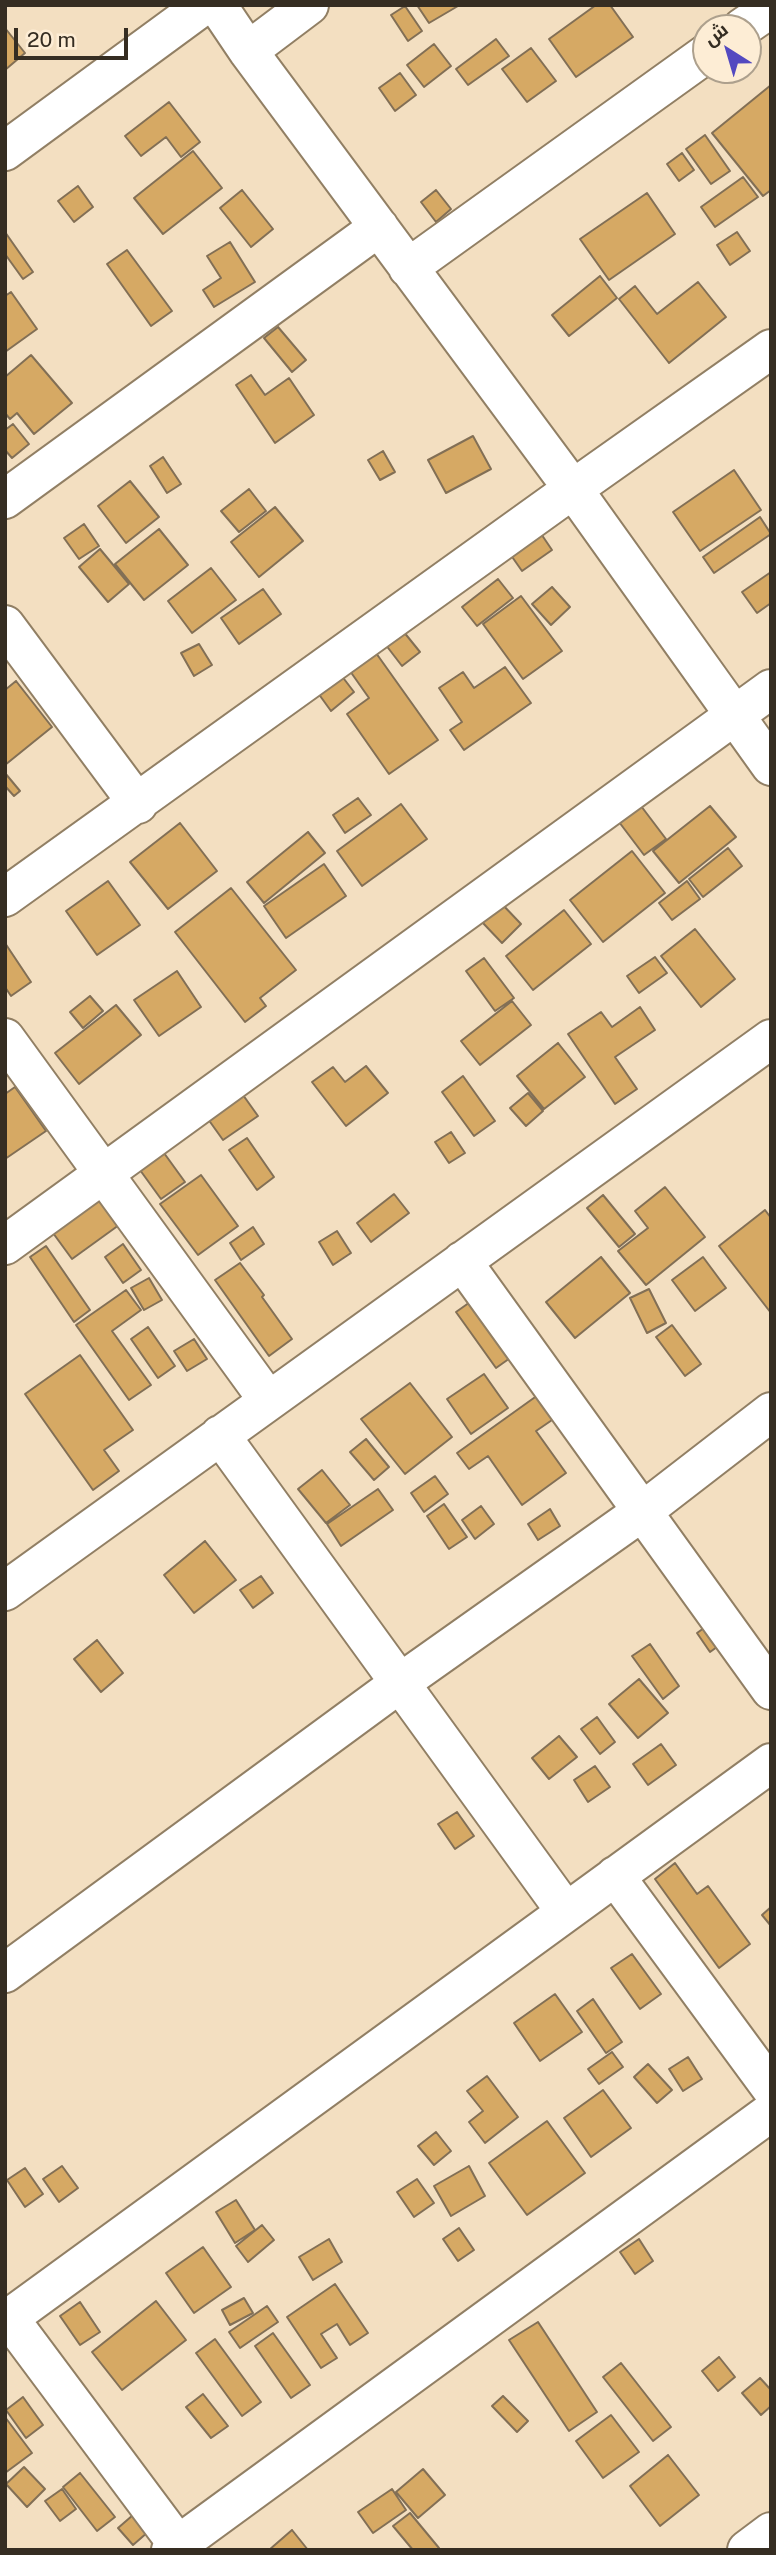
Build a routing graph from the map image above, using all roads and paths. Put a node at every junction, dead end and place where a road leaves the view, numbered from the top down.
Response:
1 (204, 5) edge
2 (217, 5) edge
3 (309, 5) edge
4 (248, 51) junction
5 (692, 64) edge
6 (5, 151) edge
7 (379, 227) junction
8 (408, 268) junction
9 (771, 349) edge
10 (573, 489) junction
11 (5, 499) edge
12 (5, 625) edge
13 (771, 689) edge
14 (734, 715) junction
15 (771, 766) edge
16 (138, 804) junction
17 (5, 897) edge
18 (5, 1038) edge
19 (771, 1039) edge
20 (102, 1175) junction
21 (5, 1245) edge
22 (462, 1261) junction
23 (268, 1400) junction
24 (771, 1412) edge
25 (220, 1435) junction
26 (643, 1511) junction
27 (5, 1591) edge
28 (400, 1683) junction
29 (771, 1690) edge
30 (771, 1763) edge
31 (615, 1876) junction
32 (566, 1912) junction
33 (5, 1973) edge
34 (771, 2088) edge
35 (771, 2112) edge
36 (7, 2319) edge
37 (771, 2532) edge
38 (177, 2548) edge
39 (747, 2550) edge

1 - 6 street
2 - 4 street
3 - 4 street
4 - 7 street
5 - 8 street
7 - 8 street
7 - 11 street
8 - 10 street
9 - 10 street
10 - 14 street
10 - 16 street
12 - 16 street
13 - 14 street
14 - 15 street
14 - 20 street
16 - 17 street
18 - 20 street
19 - 22 street
20 - 21 street
20 - 23 street
22 - 23 street
22 - 26 street
23 - 25 street
24 - 26 street
25 - 27 street
25 - 28 street
26 - 28 street
26 - 29 street
28 - 32 street
28 - 33 street
30 - 31 street
31 - 32 street
31 - 34 street
32 - 36 street
35 - 38 street
36 - 38 street
37 - 39 street

